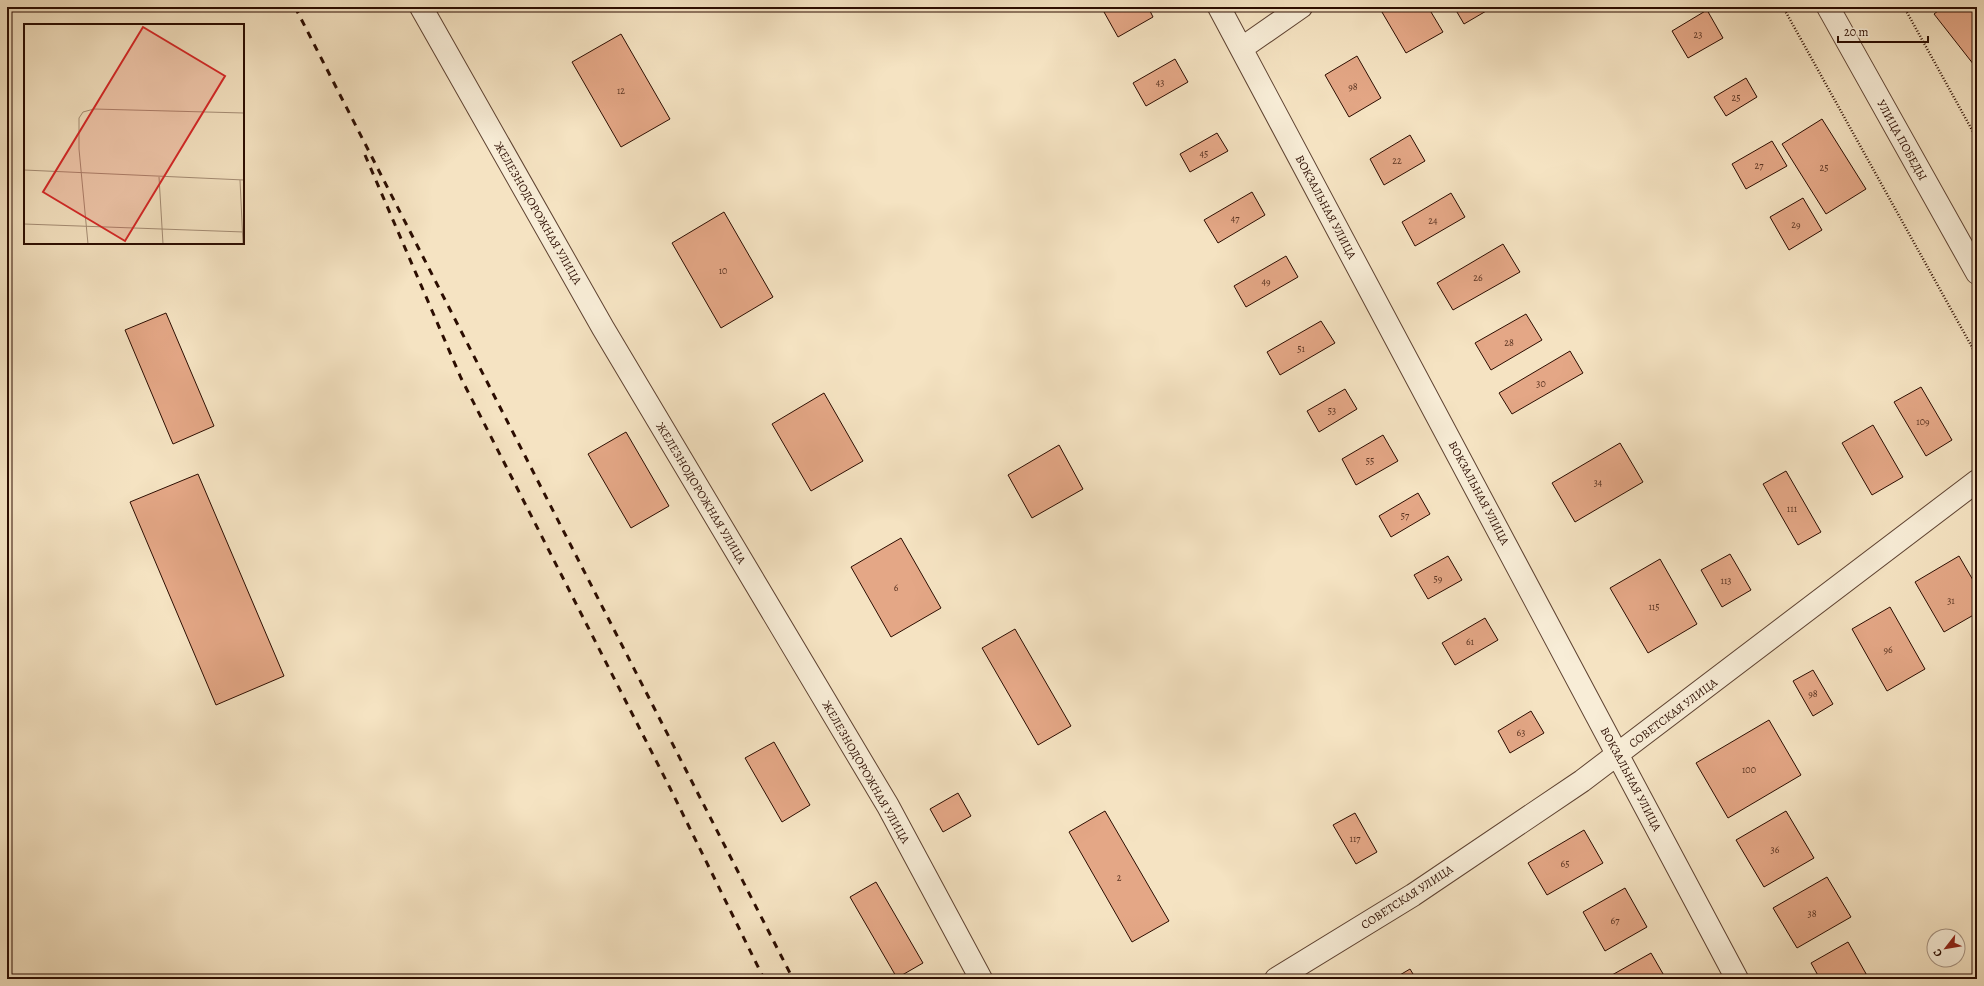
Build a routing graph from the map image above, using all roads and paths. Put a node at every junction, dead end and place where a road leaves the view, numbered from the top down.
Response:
1 (421, 7) edge
2 (1219, 7) edge
3 (1301, 7) edge
4 (1783, 7) edge
5 (1828, 7) edge
6 (1904, 7) edge
7 (1242, 48) junction
8 (1977, 139) edge
9 (1977, 273) edge
10 (1977, 356) edge
11 (1977, 481) edge
12 (1619, 755) junction
13 (980, 979) edge
14 (1276, 979) edge
15 (1737, 979) edge

1 - 13 street, ЖЕЛЕЗНОДОРОЖНАЯ УЛИЦА
2 - 7 street, ВОКЗАЛЬНАЯ УЛИЦА
3 - 7 street
4 - 10 path
5 - 9 street, УЛИЦА ПОБЕДЫ
6 - 8 path
7 - 12 street, ВОКЗАЛЬНАЯ УЛИЦА
11 - 12 street, СОВЕТСКАЯ УЛИЦА
12 - 14 street, СОВЕТСКАЯ УЛИЦА
12 - 15 street, ВОКЗАЛЬНАЯ УЛИЦА

